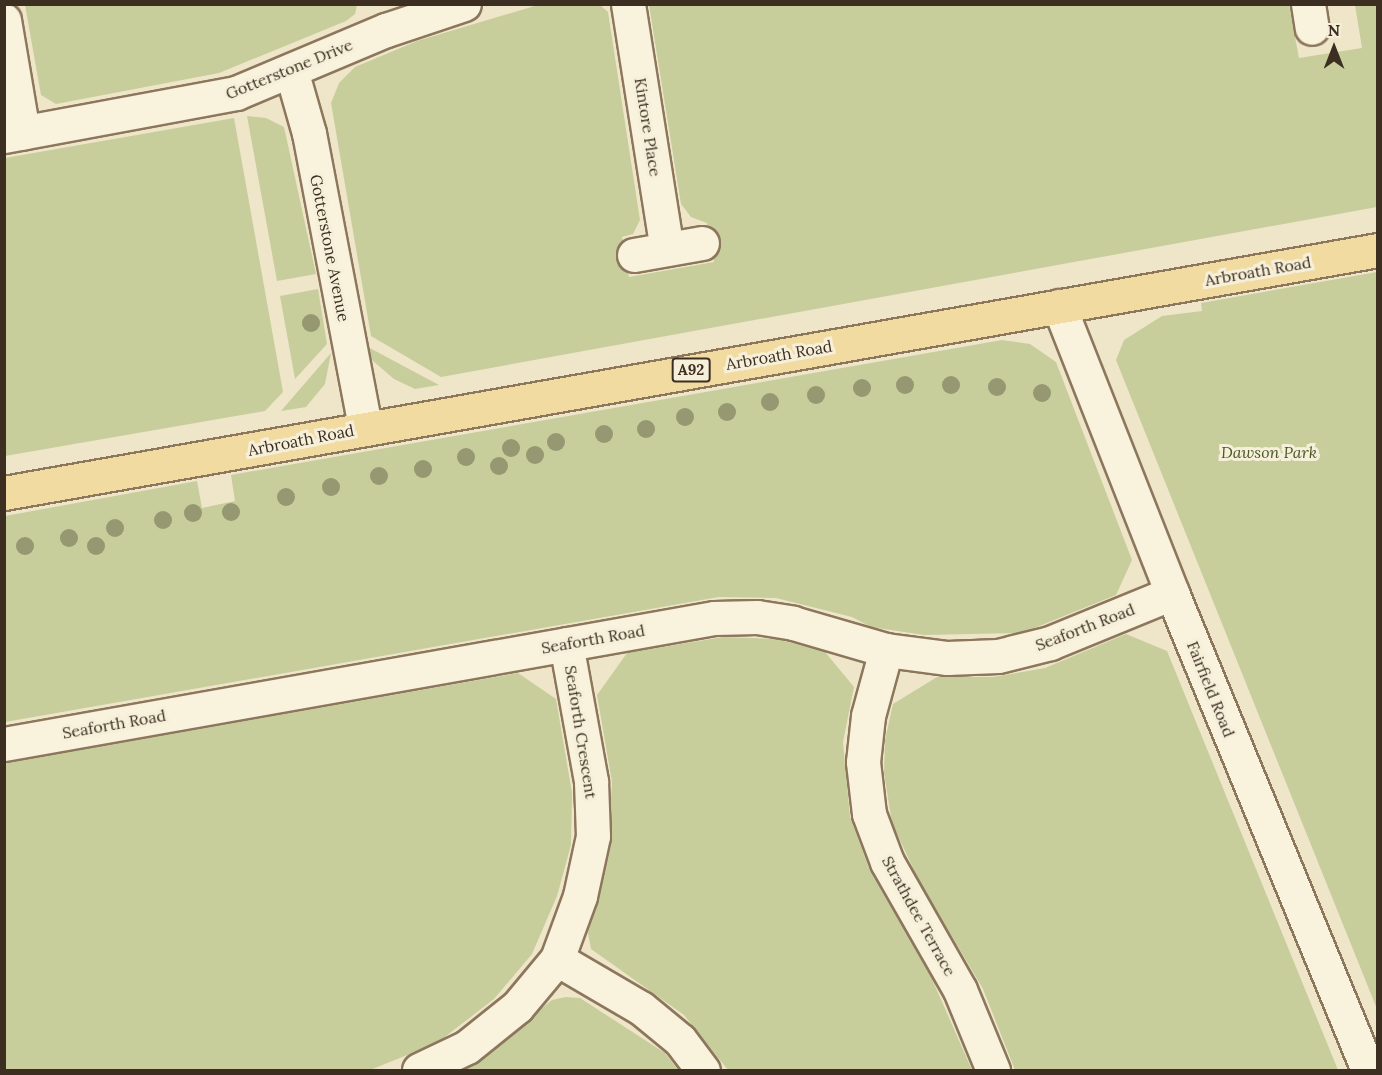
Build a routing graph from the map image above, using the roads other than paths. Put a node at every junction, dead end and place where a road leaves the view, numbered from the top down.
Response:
1 (464, 4) edge
2 (628, 4) edge
3 (383, 17) edge
4 (4, 20) edge
5 (291, 69) junction
6 (14, 134) edge
7 (702, 243) dead end
8 (667, 249) junction
9 (1377, 250) edge
10 (634, 255) dead end
11 (1059, 306) junction
12 (365, 427) junction
13 (4, 493) edge
14 (1172, 593) junction
15 (566, 644) junction
16 (886, 650) junction
17 (4, 744) edge
18 (557, 959) junction
19 (418, 1071) edge
20 (703, 1071) edge
21 (993, 1071) edge
22 (1368, 1071) edge

1 - 3 street, Gotterstone Drive
2 - 8 street, Kintore Place
3 - 5 street, Gotterstone Drive
4 - 6 street
5 - 6 street, Gotterstone Drive
5 - 12 street, Gotterstone Avenue
7 - 8 street
8 - 10 street
9 - 11 main road, Arbroath Road / A92
11 - 12 main road, Arbroath Road / A92
11 - 14 street, Fairfield Road
12 - 13 main road, Arbroath Road / A92
14 - 16 street, Seaforth Road
14 - 22 street, Fairfield Road
15 - 16 street, Seaforth Road
15 - 17 street, Seaforth Road
15 - 18 street, Seaforth Crescent
16 - 21 street, Strathdee Terrace
18 - 19 street, Seaforth Crescent
18 - 20 street

